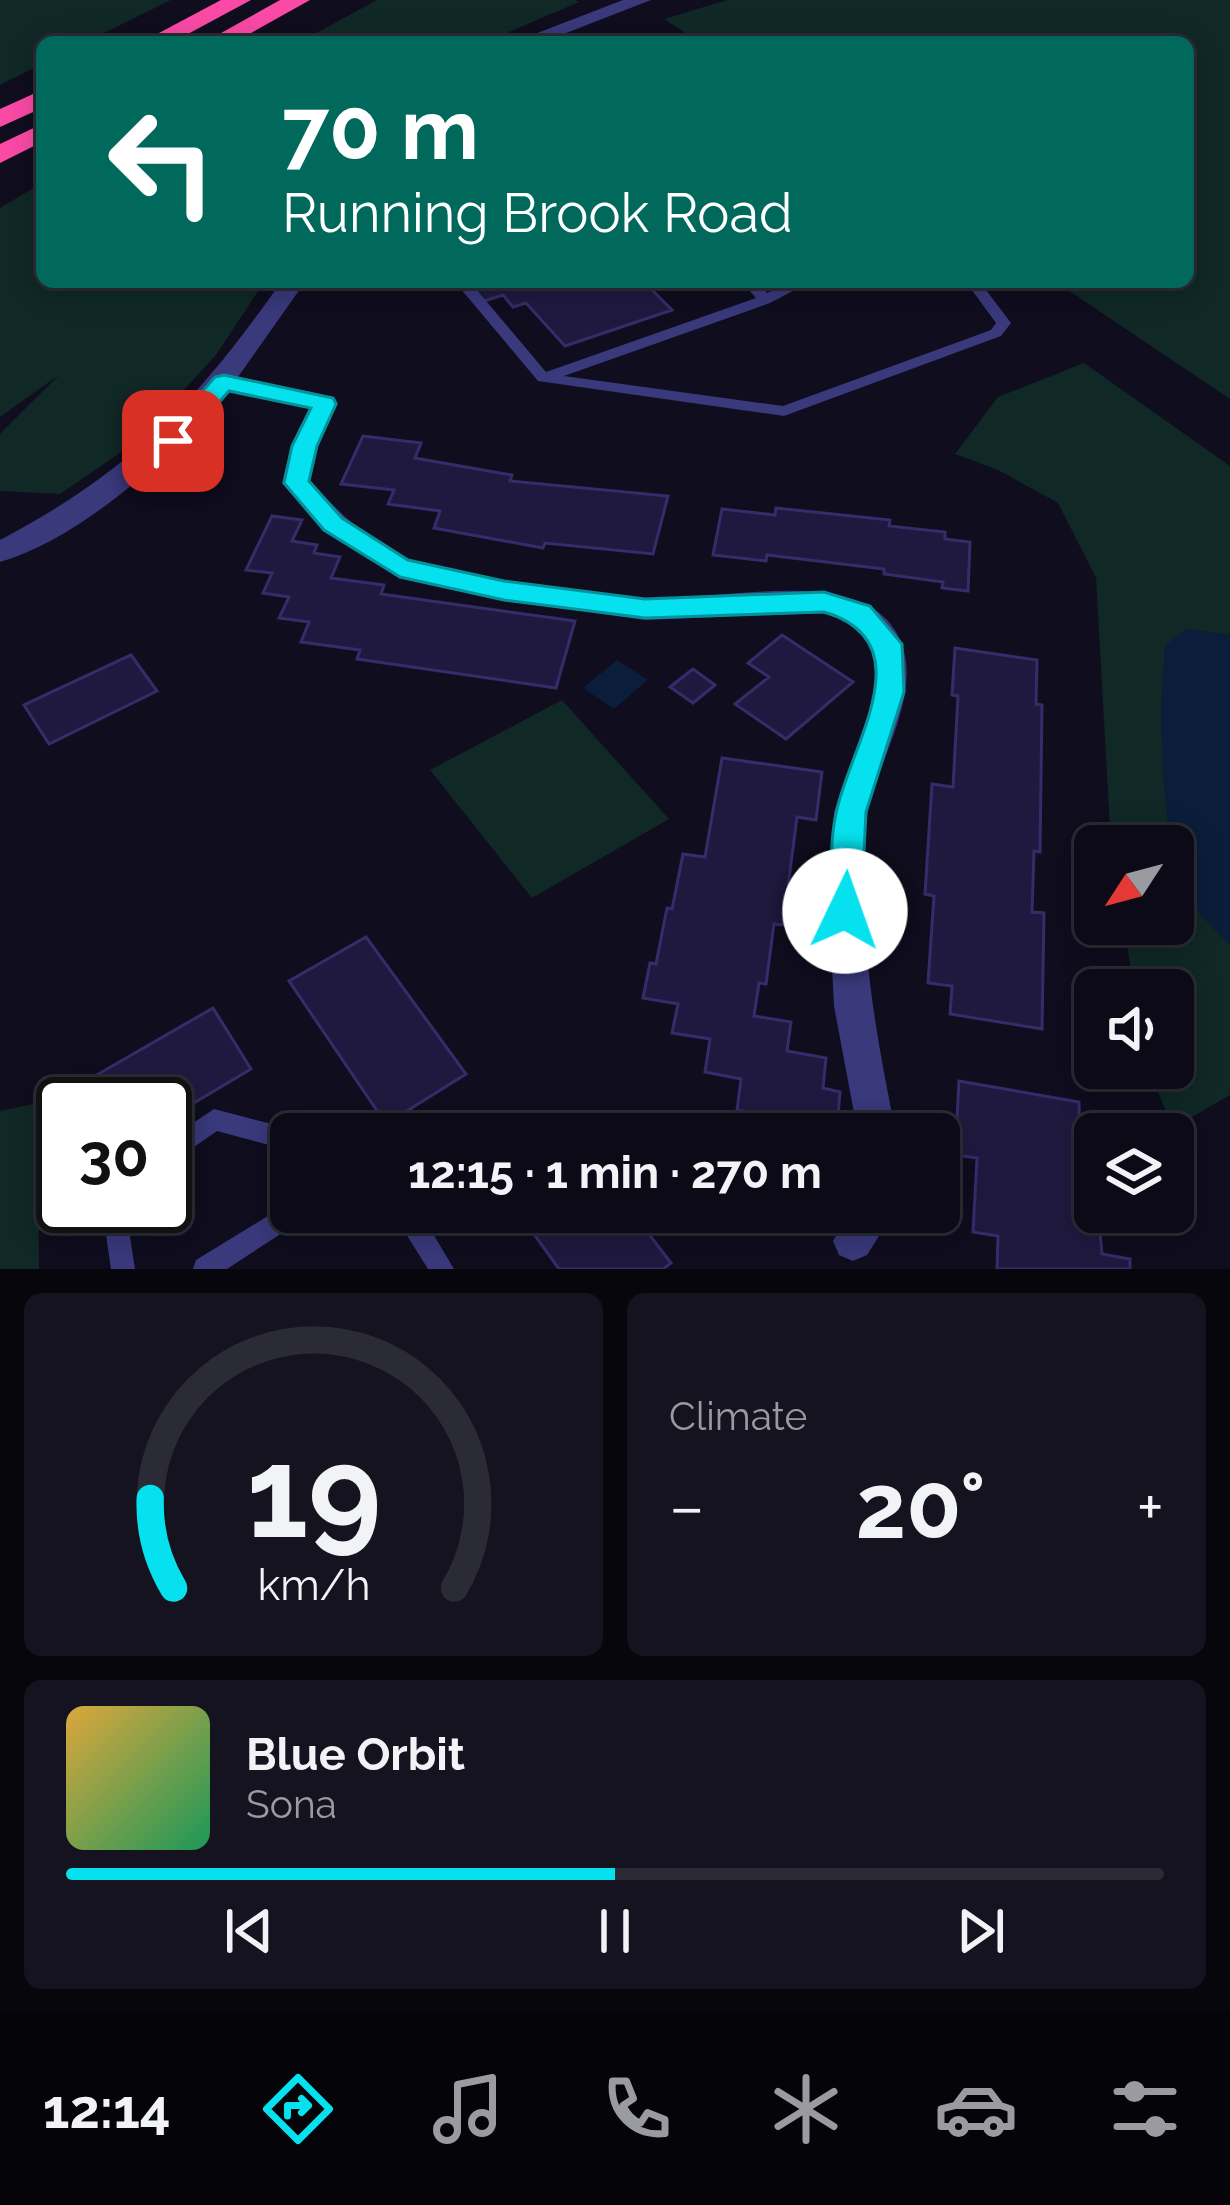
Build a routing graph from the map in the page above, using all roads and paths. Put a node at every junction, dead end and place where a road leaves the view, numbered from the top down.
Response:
1 (239, 0) edge
2 (298, 0) edge
3 (641, 0) edge
4 (166, 36) edge
5 (229, 36) edge
6 (541, 36) edge
7 (36, 101) edge
8 (0, 118) edge
9 (36, 135) edge
10 (0, 155) edge
11 (289, 288) edge
12 (467, 288) edge
13 (754, 288) edge
14 (790, 288) edge
15 (978, 288) edge
16 (765, 300) junction
17 (543, 378) junction
18 (224, 382) junction
19 (0, 552) edge
20 (873, 1113) edge
21 (270, 1135) edge
22 (192, 1136) edge
23 (270, 1228) edge
24 (119, 1233) edge
25 (420, 1233) edge
26 (123, 1269) edge
27 (206, 1269) edge
28 (442, 1269) edge

1 - 4 highway
2 - 5 highway
3 - 6 street
7 - 8 highway
9 - 10 highway
11 - 18 street
12 - 17 lane
13 - 16 lane
14 - 16 lane
15 - 17 lane
16 - 17 lane
18 - 19 street
18 - 20 street
21 - 22 lane
23 - 27 lane
24 - 26 lane
25 - 28 lane

